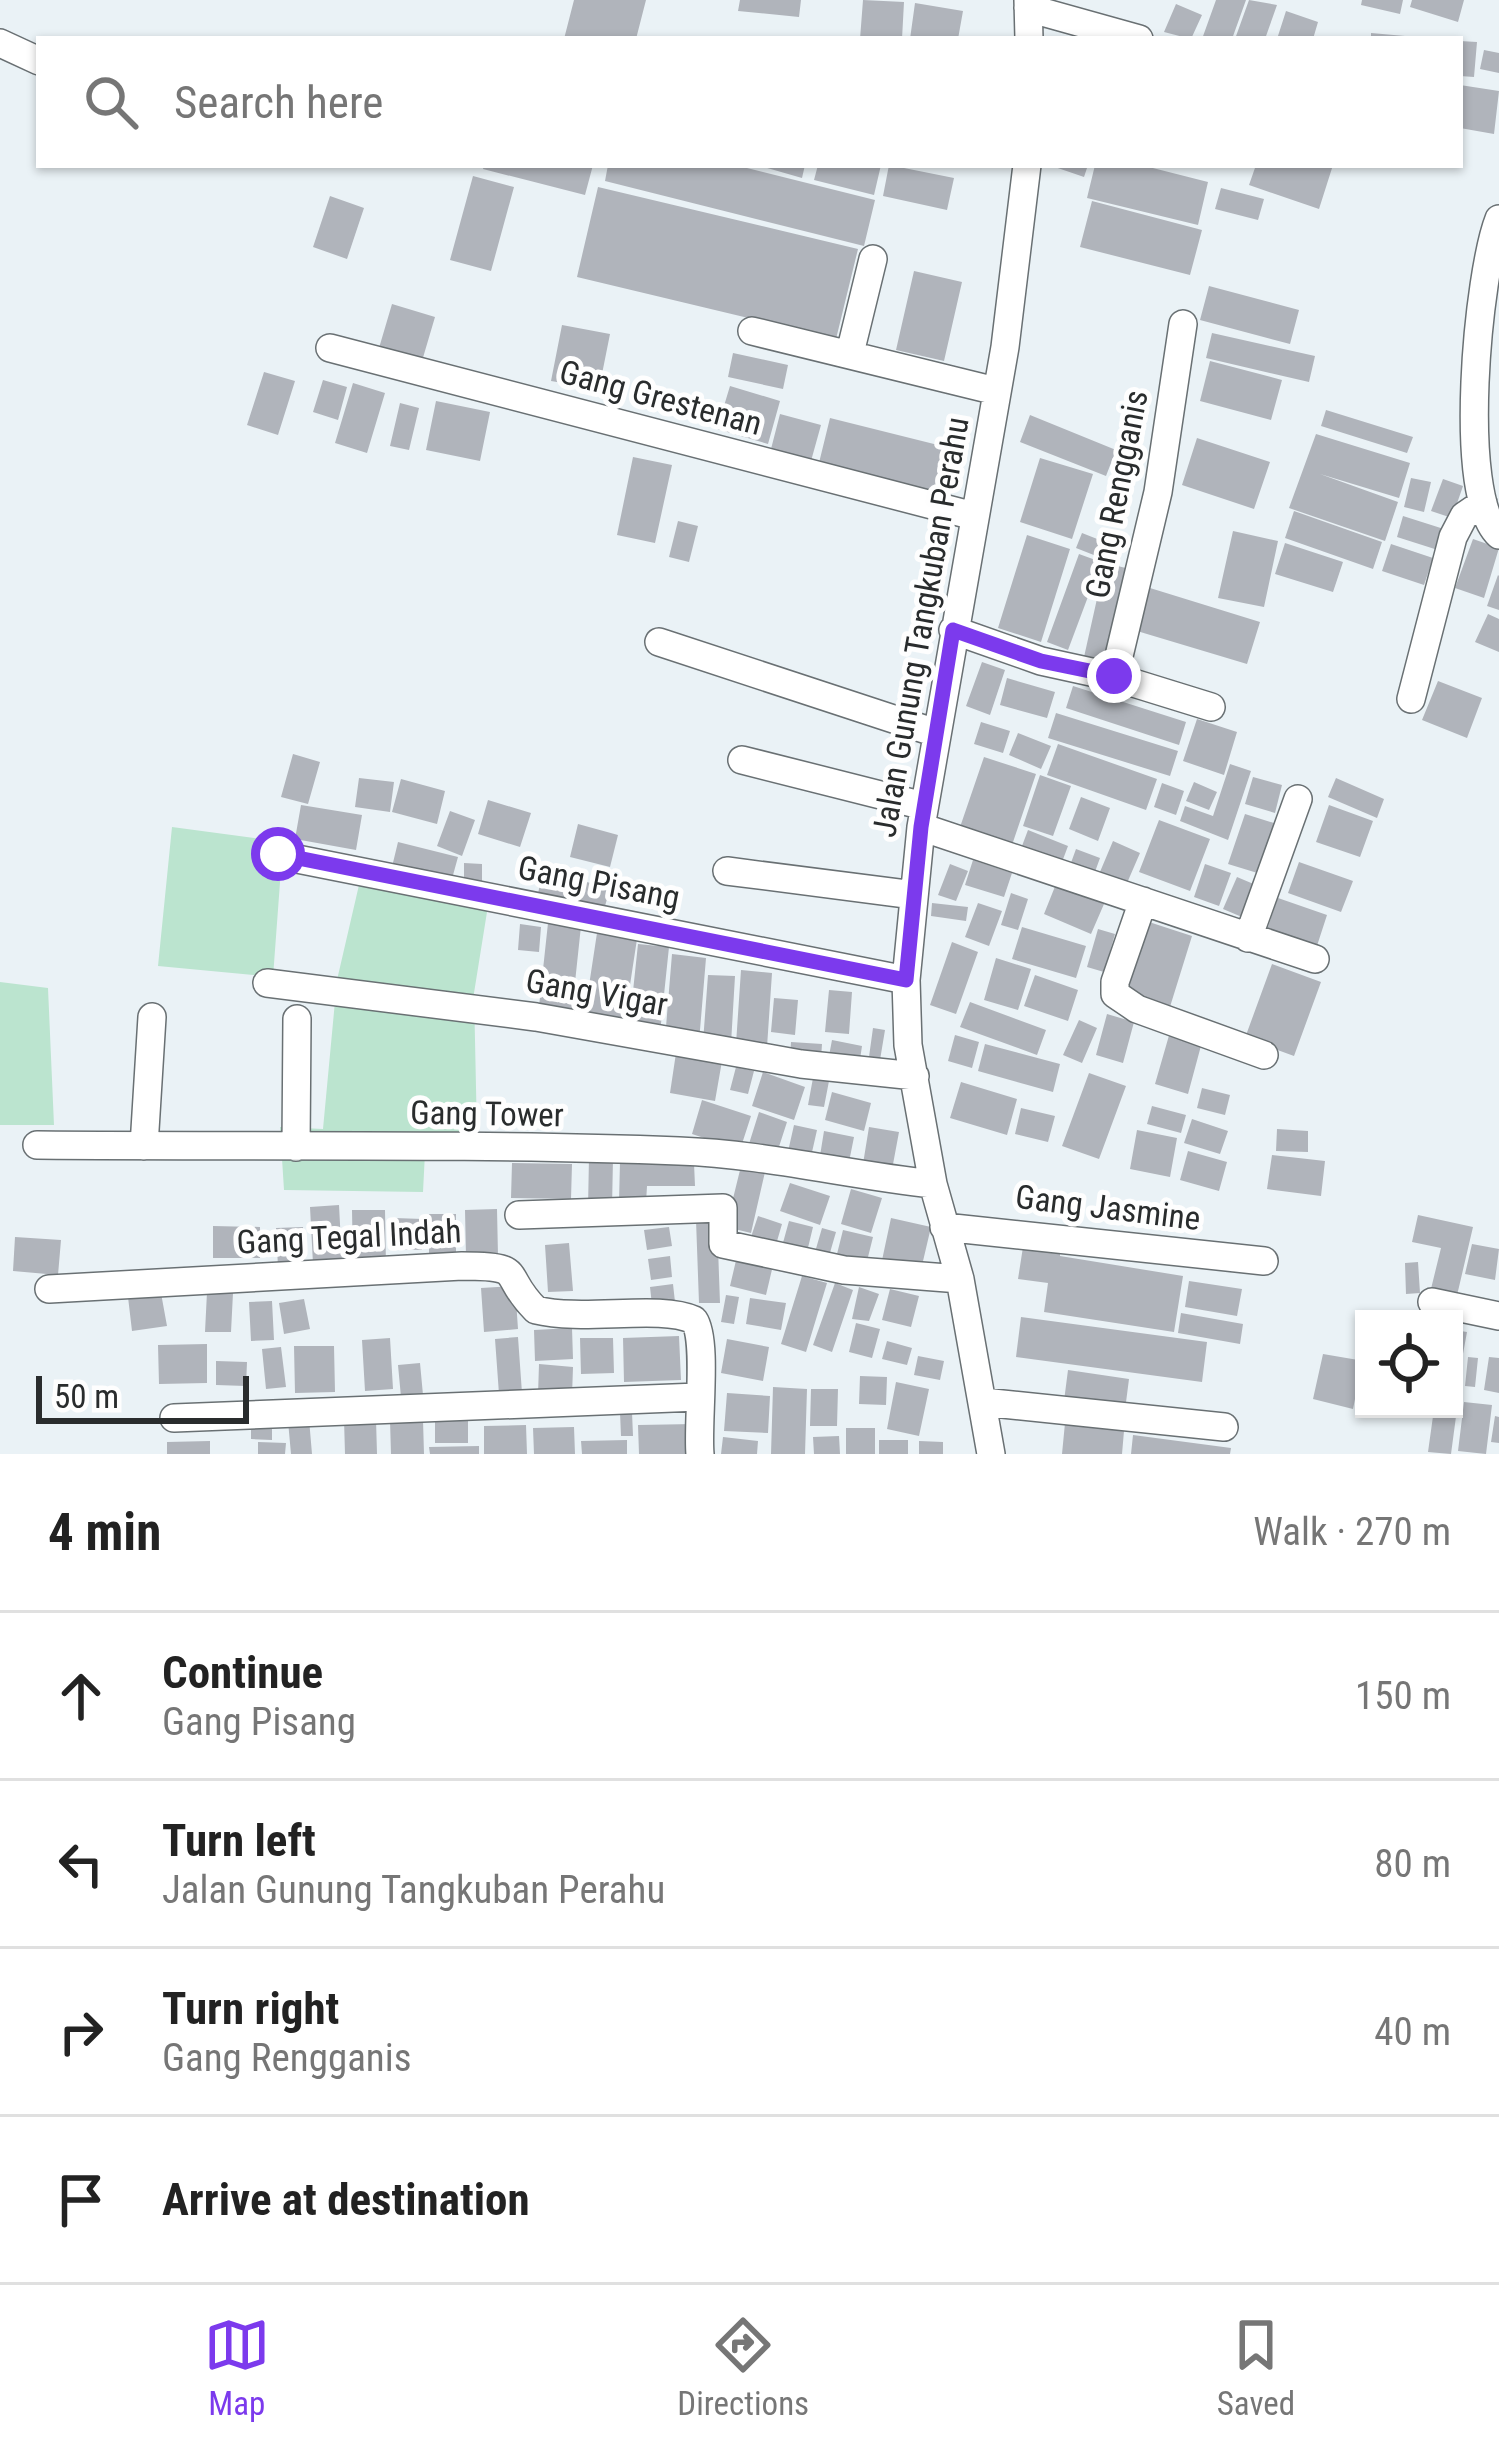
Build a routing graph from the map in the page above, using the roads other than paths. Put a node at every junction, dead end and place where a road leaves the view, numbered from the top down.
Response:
1 (1028, 4) edge
2 (1029, 36) edge
3 (1129, 36) edge
4 (0, 43) edge
5 (36, 60) edge
6 (1025, 168) edge
7 (1498, 226) edge
8 (873, 259) dead end
9 (1183, 324) dead end
10 (752, 331) dead end
11 (330, 348) dead end
12 (850, 353) junction
13 (996, 391) junction
14 (1488, 391) edge
15 (1483, 503) junction
16 (974, 516) junction
17 (1499, 535) edge
18 (953, 630) junction
19 (659, 642) dead end
20 (1114, 676) junction
21 (1412, 698) dead end
22 (1211, 707) dead end
23 (936, 733) junction
24 (742, 760) dead end
25 (1298, 799) dead end
26 (923, 816) junction
27 (278, 854) dead end
28 (727, 871) dead end
29 (914, 896) junction
30 (1143, 901) junction
31 (1248, 938) junction
32 (1315, 959) dead end
33 (906, 980) junction
34 (267, 983) dead end
35 (152, 1017) dead end
36 (297, 1018) dead end
37 (1264, 1055) dead end
38 (915, 1076) junction
39 (37, 1145) dead end
40 (144, 1146) junction
41 (296, 1147) junction
42 (933, 1184) junction
43 (519, 1215) dead end
44 (944, 1227) junction
45 (1264, 1261) dead end
46 (960, 1279) junction
47 (49, 1289) dead end
48 (1432, 1302) dead end
49 (1499, 1316) edge
50 (698, 1397) junction
51 (983, 1402) junction
52 (174, 1418) dead end
53 (1224, 1427) dead end
54 (700, 1454) edge
55 (992, 1454) edge

1 - 2 street
1 - 3 street
4 - 5 street
6 - 13 street, Jalan Gunung Tangkuban Perahu
7 - 14 street
8 - 12 street
9 - 20 street, Gang Rengganis
10 - 12 street
11 - 16 street, Gang Grestenan
12 - 13 street
13 - 16 street, Jalan Gunung Tangkuban Perahu
14 - 15 street
15 - 17 street
15 - 21 street
16 - 18 street, Jalan Gunung Tangkuban Perahu
18 - 20 street
18 - 23 street, Jalan Gunung Tangkuban Perahu
19 - 23 street
20 - 22 street
23 - 26 street, Jalan Gunung Tangkuban Perahu
24 - 26 street
25 - 31 street
26 - 29 street, Jalan Gunung Tangkuban Perahu
26 - 30 street
27 - 33 street, Gang Pisang
28 - 29 street
29 - 33 street, Jalan Gunung Tangkuban Perahu
30 - 31 street
30 - 37 street
31 - 32 street
33 - 38 street, Jalan Gunung Tangkuban Perahu
34 - 38 street, Gang Vigar
35 - 40 street
36 - 41 street
38 - 42 street, Jalan Gunung Tangkuban Perahu
39 - 40 street, Gang Tower
40 - 41 street, Gang Tower
41 - 42 street, Gang Tower
42 - 44 street, Jalan Gunung Tangkuban Perahu
43 - 46 street
44 - 45 street, Gang Jasmine
44 - 46 street, Jalan Gunung Tangkuban Perahu
46 - 51 street, Jalan Gunung Tangkuban Perahu
47 - 50 street, Gang Tegal Indah
48 - 49 street
50 - 52 street
50 - 54 street, Gang Tegal Indah
51 - 53 street
51 - 55 street, Jalan Gunung Tangkuban Perahu

